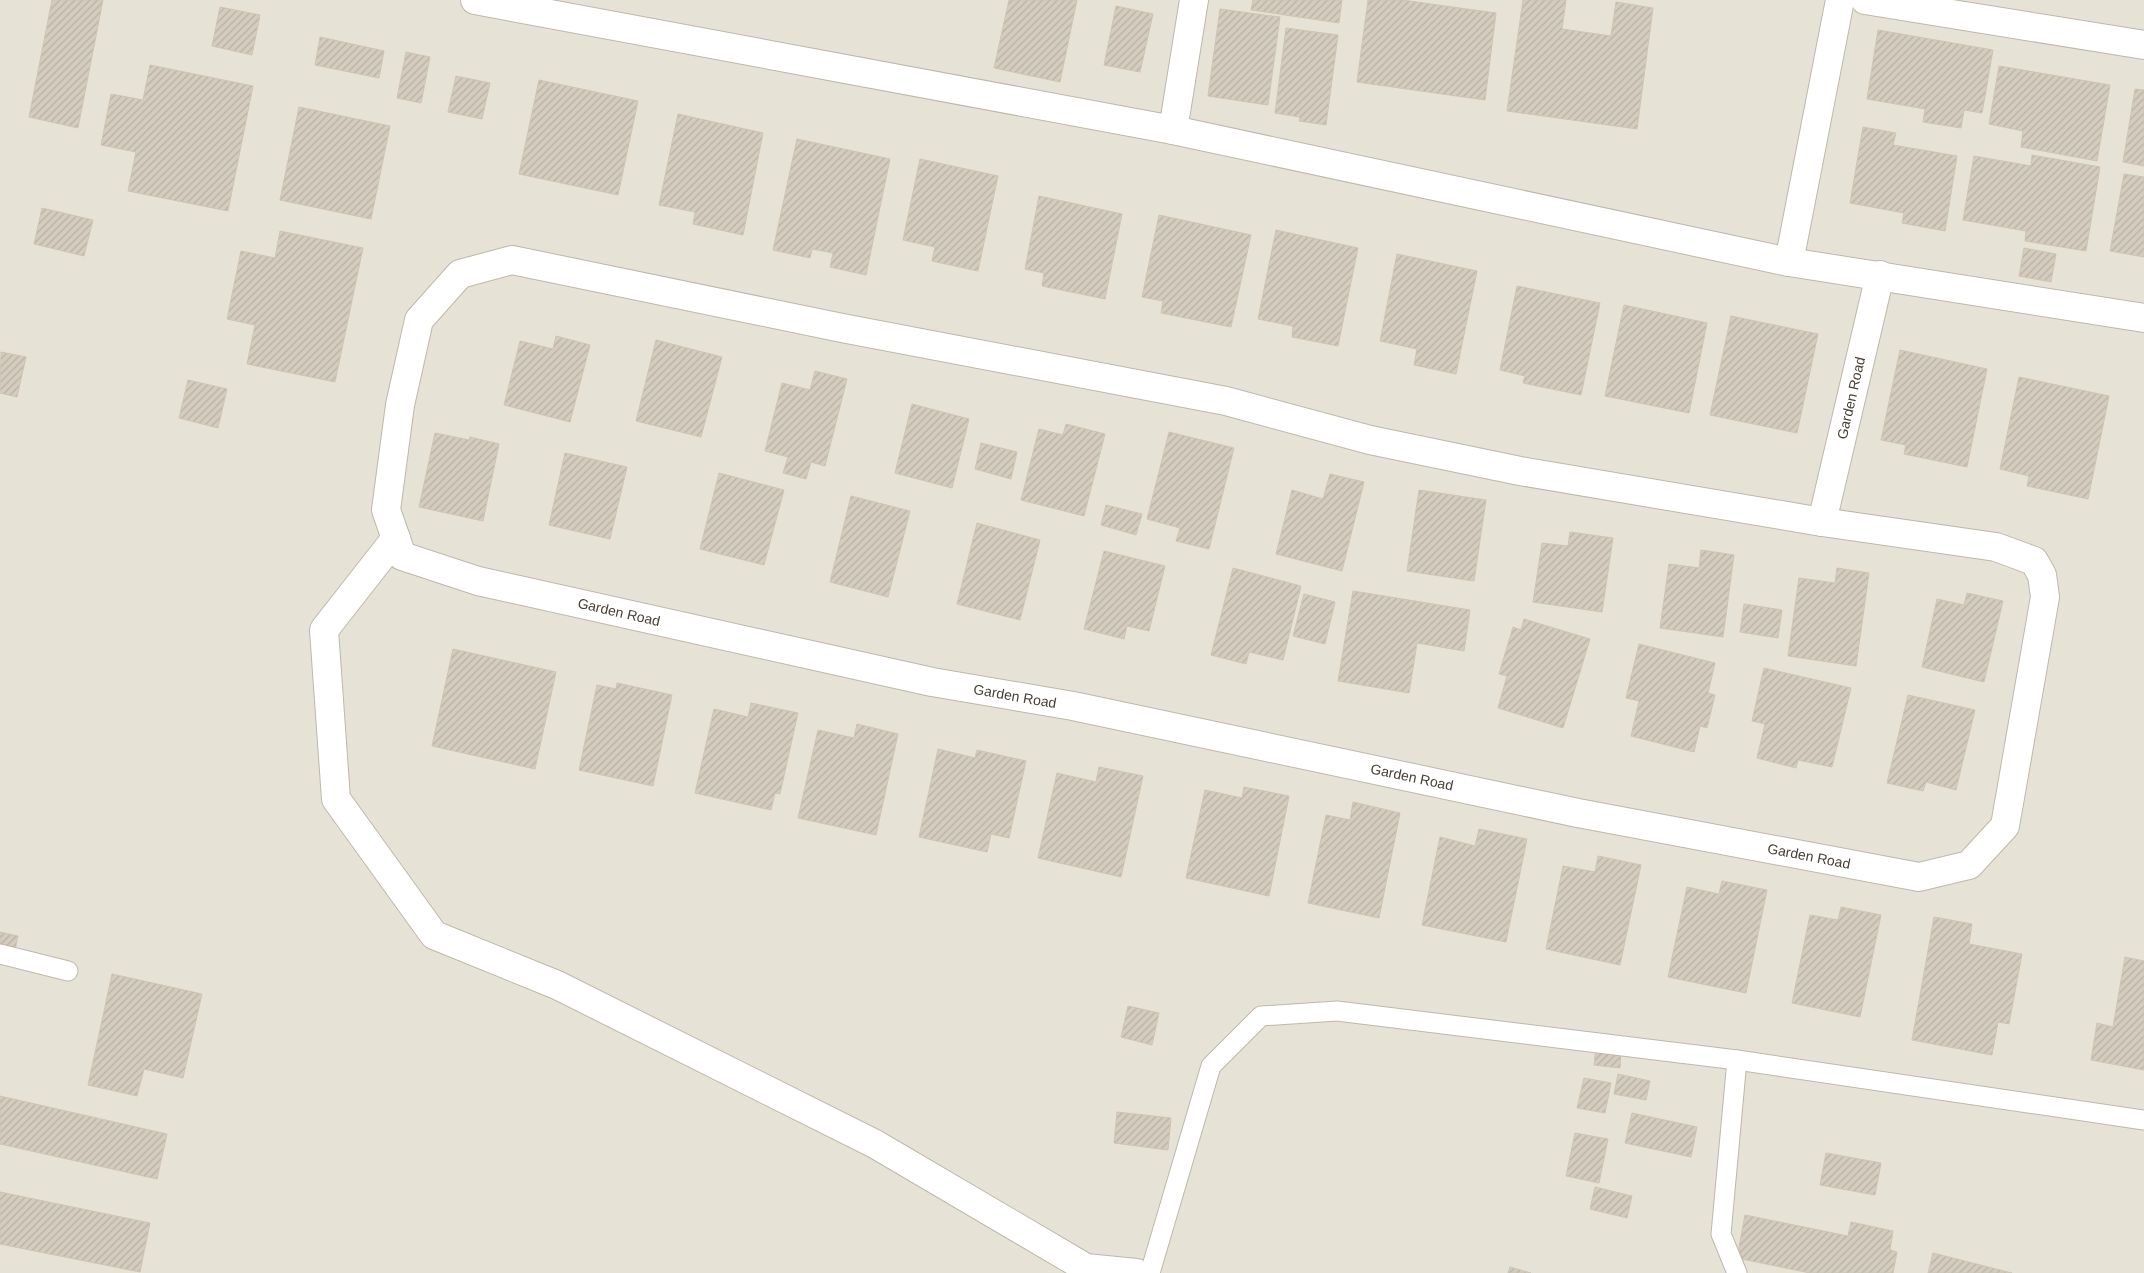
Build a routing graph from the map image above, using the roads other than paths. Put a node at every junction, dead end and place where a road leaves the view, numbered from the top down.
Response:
1 (475, 0) edge
2 (1194, 0) edge
3 (1840, 0) edge
4 (1865, 0) edge
5 (2144, 45) edge
6 (1173, 130) junction
7 (1789, 262) junction
8 (1880, 275) junction
9 (2144, 318) edge
10 (1822, 522) junction
11 (396, 538) junction
12 (0, 954) edge
13 (68, 971) dead end
14 (1737, 1060) junction
15 (2144, 1120) edge
16 (1136, 1273) edge
17 (1150, 1273) edge
18 (1737, 1273) edge

1 - 6 street
2 - 6 street
3 - 7 street
4 - 5 street
6 - 7 street
7 - 8 street
8 - 9 street
8 - 10 street, Garden Road
10 - 11 street, Garden Road
10 - 11 street, Garden Road
11 - 16 street
12 - 13 lane
14 - 15 lane
14 - 17 lane
14 - 18 lane

